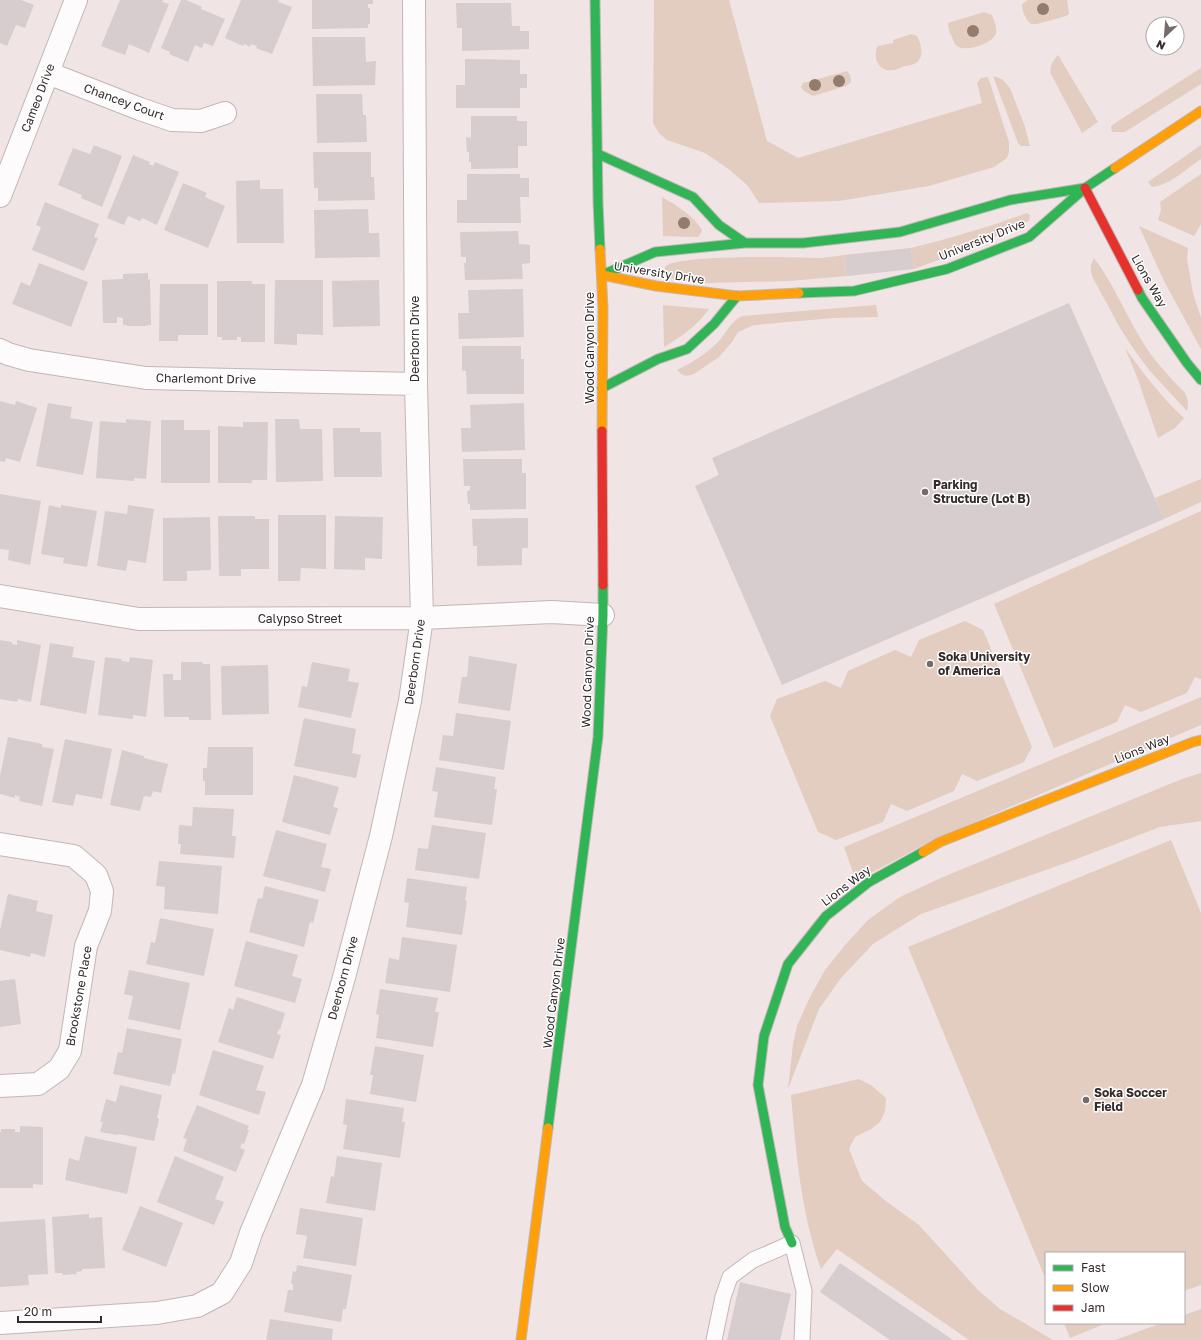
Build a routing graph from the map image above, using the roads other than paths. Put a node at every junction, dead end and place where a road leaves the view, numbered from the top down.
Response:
1 (76, 0) edge
2 (414, 0) edge
3 (595, 0) edge
4 (48, 73) junction
5 (1201, 111) edge
6 (225, 113) dead end
7 (598, 154) junction
8 (1085, 188) junction
9 (0, 196) edge
10 (745, 243) junction
11 (602, 275) junction
12 (737, 296) junction
13 (0, 350) edge
14 (1201, 380) edge
15 (416, 384) junction
16 (602, 388) junction
17 (0, 596) edge
18 (603, 615) junction
19 (422, 618) junction
20 (1201, 740) edge
21 (0, 844) edge
22 (0, 1086) edge
23 (792, 1243) junction
24 (0, 1323) edge
25 (521, 1340) edge
26 (714, 1340) edge
27 (802, 1340) edge

1 - 4 street, Cameo Drive
2 - 15 street, Deerborn Drive
3 - 7 street, Wood Canyon Drive
4 - 6 street, Chancey Court
4 - 9 street, Cameo Drive
5 - 8 street, University Drive
7 - 10 street
7 - 11 street, Wood Canyon Drive
8 - 10 street, University Drive
8 - 12 street, University Drive
8 - 14 street, Lions Way
10 - 11 street, University Drive
11 - 12 street, University Drive
11 - 16 street, Wood Canyon Drive
12 - 16 street
13 - 15 street, Charlemont Drive
15 - 19 street, Deerborn Drive
16 - 18 street, Wood Canyon Drive
17 - 19 street, Calypso Street
18 - 19 street, Calypso Street
18 - 25 street, Wood Canyon Drive
19 - 24 street, Deerborn Drive
20 - 23 street, Lions Way
21 - 22 street, Brookstone Place
23 - 26 lane
23 - 27 lane

